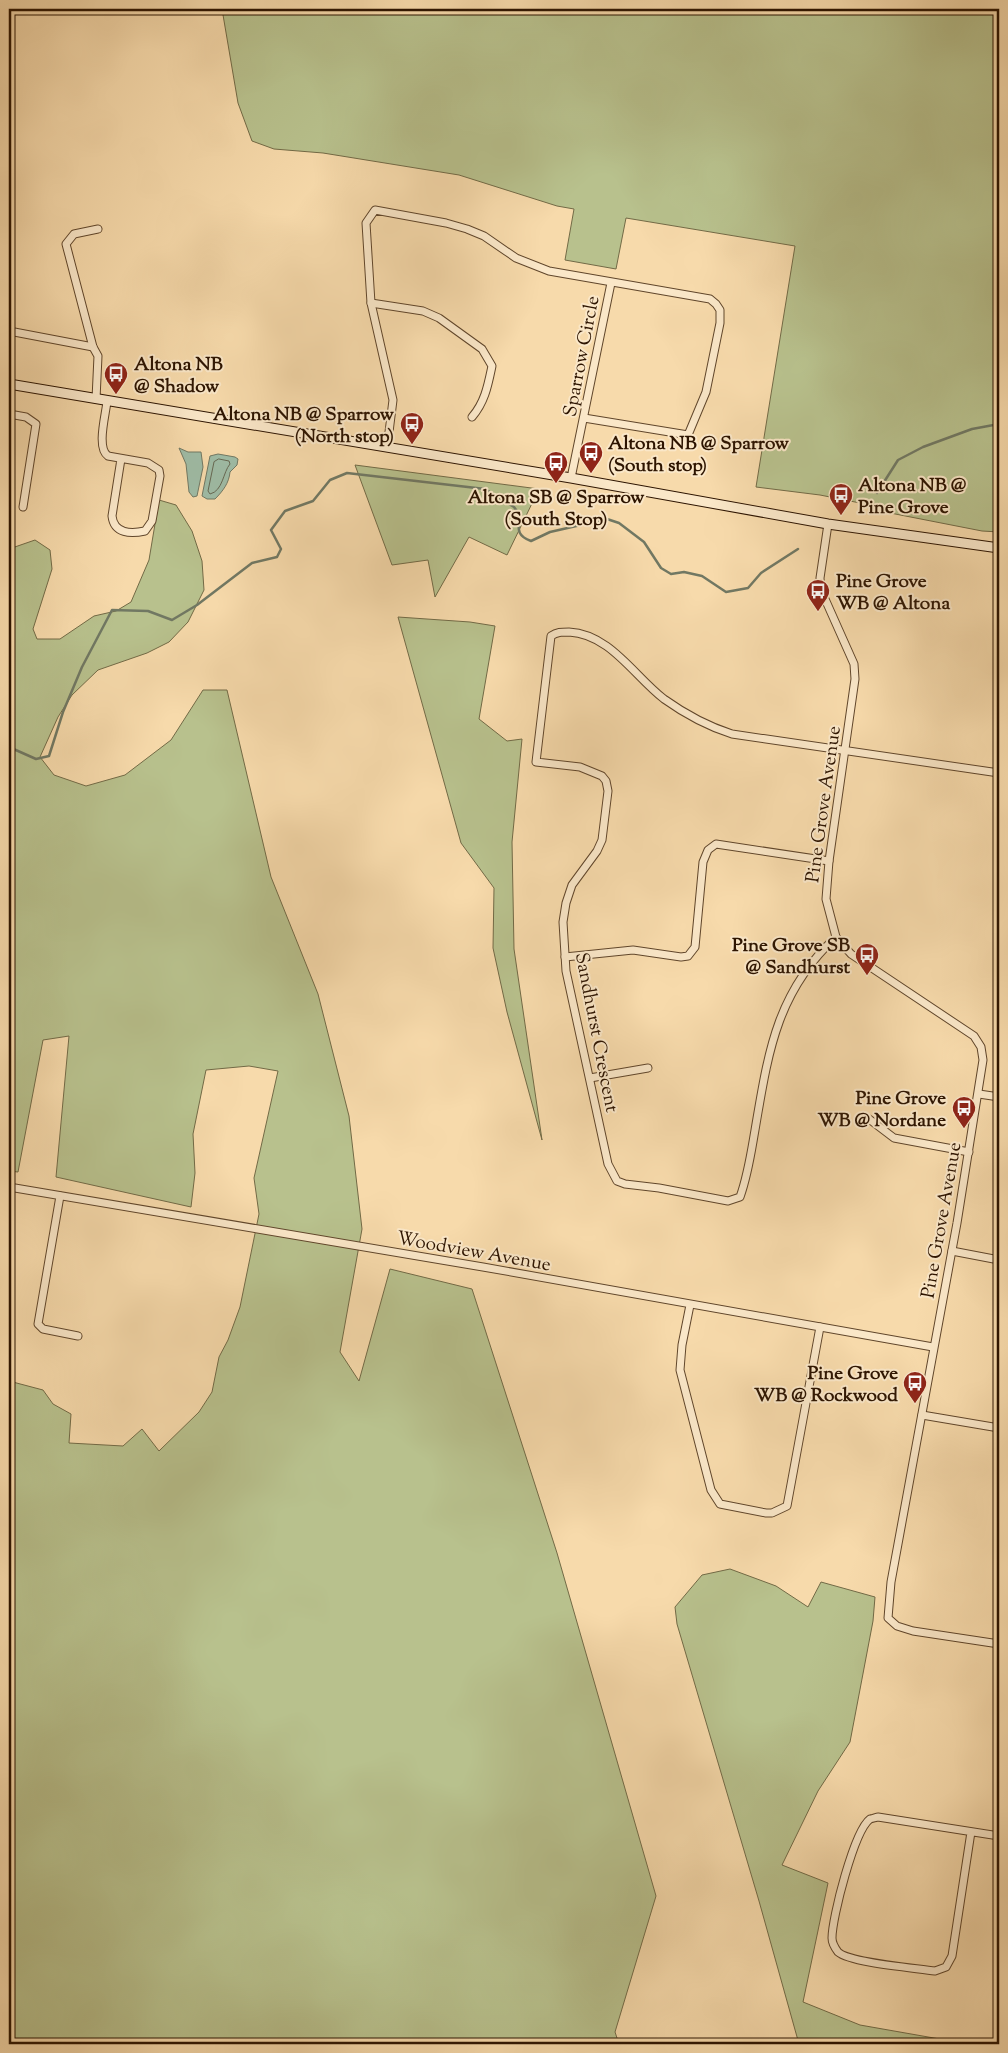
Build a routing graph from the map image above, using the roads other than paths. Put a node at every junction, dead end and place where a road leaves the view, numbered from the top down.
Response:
1 (98, 230) dead end
2 (611, 283) junction
3 (371, 303) junction
4 (9, 331) edge
5 (93, 347) junction
6 (9, 384) edge
7 (96, 399) junction
8 (108, 401) junction
9 (9, 414) edge
10 (472, 417) dead end
11 (584, 418) junction
12 (385, 447) junction
13 (121, 459) junction
14 (571, 478) junction
15 (23, 507) dead end
16 (828, 524) junction
17 (999, 548) edge
18 (846, 751) junction
19 (999, 773) edge
20 (829, 861) junction
21 (836, 937) junction
22 (564, 957) junction
23 (648, 1068) dead end
24 (590, 1078) junction
25 (979, 1094) junction
26 (999, 1097) edge
27 (869, 1119) dead end
28 (968, 1152) junction
29 (9, 1187) edge
30 (60, 1196) junction
31 (952, 1251) junction
32 (999, 1260) edge
33 (690, 1305) junction
34 (820, 1327) junction
35 (78, 1336) dead end
36 (933, 1347) junction
37 (922, 1415) junction
38 (999, 1428) edge
39 (999, 1644) edge
40 (970, 1832) junction
41 (999, 1836) edge

1 - 5 street
2 - 3 street, Sparrow Circle
2 - 11 street, Sparrow Circle
2 - 11 street
3 - 10 street
3 - 12 street, Sparrow Circle
4 - 5 street
5 - 7 street
6 - 7 main road
7 - 8 main road
8 - 12 main road
8 - 13 street
9 - 15 street
11 - 14 street, Sparrow Circle
12 - 14 main road
13 - 13 street
14 - 16 main road
16 - 17 main road
16 - 18 street, Pine Grove Avenue
18 - 19 street
18 - 20 street, Pine Grove Avenue
18 - 22 street, Sandhurst Crescent
20 - 21 street, Pine Grove Avenue
20 - 22 street
21 - 24 street, Sandhurst Crescent
21 - 25 street, Pine Grove Avenue
22 - 24 street, Sandhurst Crescent
23 - 24 street
25 - 26 street
25 - 28 street, Pine Grove Avenue
27 - 28 street
28 - 31 street, Pine Grove Avenue
29 - 30 street, Woodview Avenue
30 - 33 street, Woodview Avenue
30 - 35 street
31 - 32 street
31 - 36 street, Pine Grove Avenue
33 - 34 street, Woodview Avenue
33 - 34 street
34 - 36 street, Woodview Avenue
36 - 37 street, Pine Grove Avenue
37 - 38 street
37 - 39 street, Pine Grove Avenue
40 - 40 street
40 - 41 street

